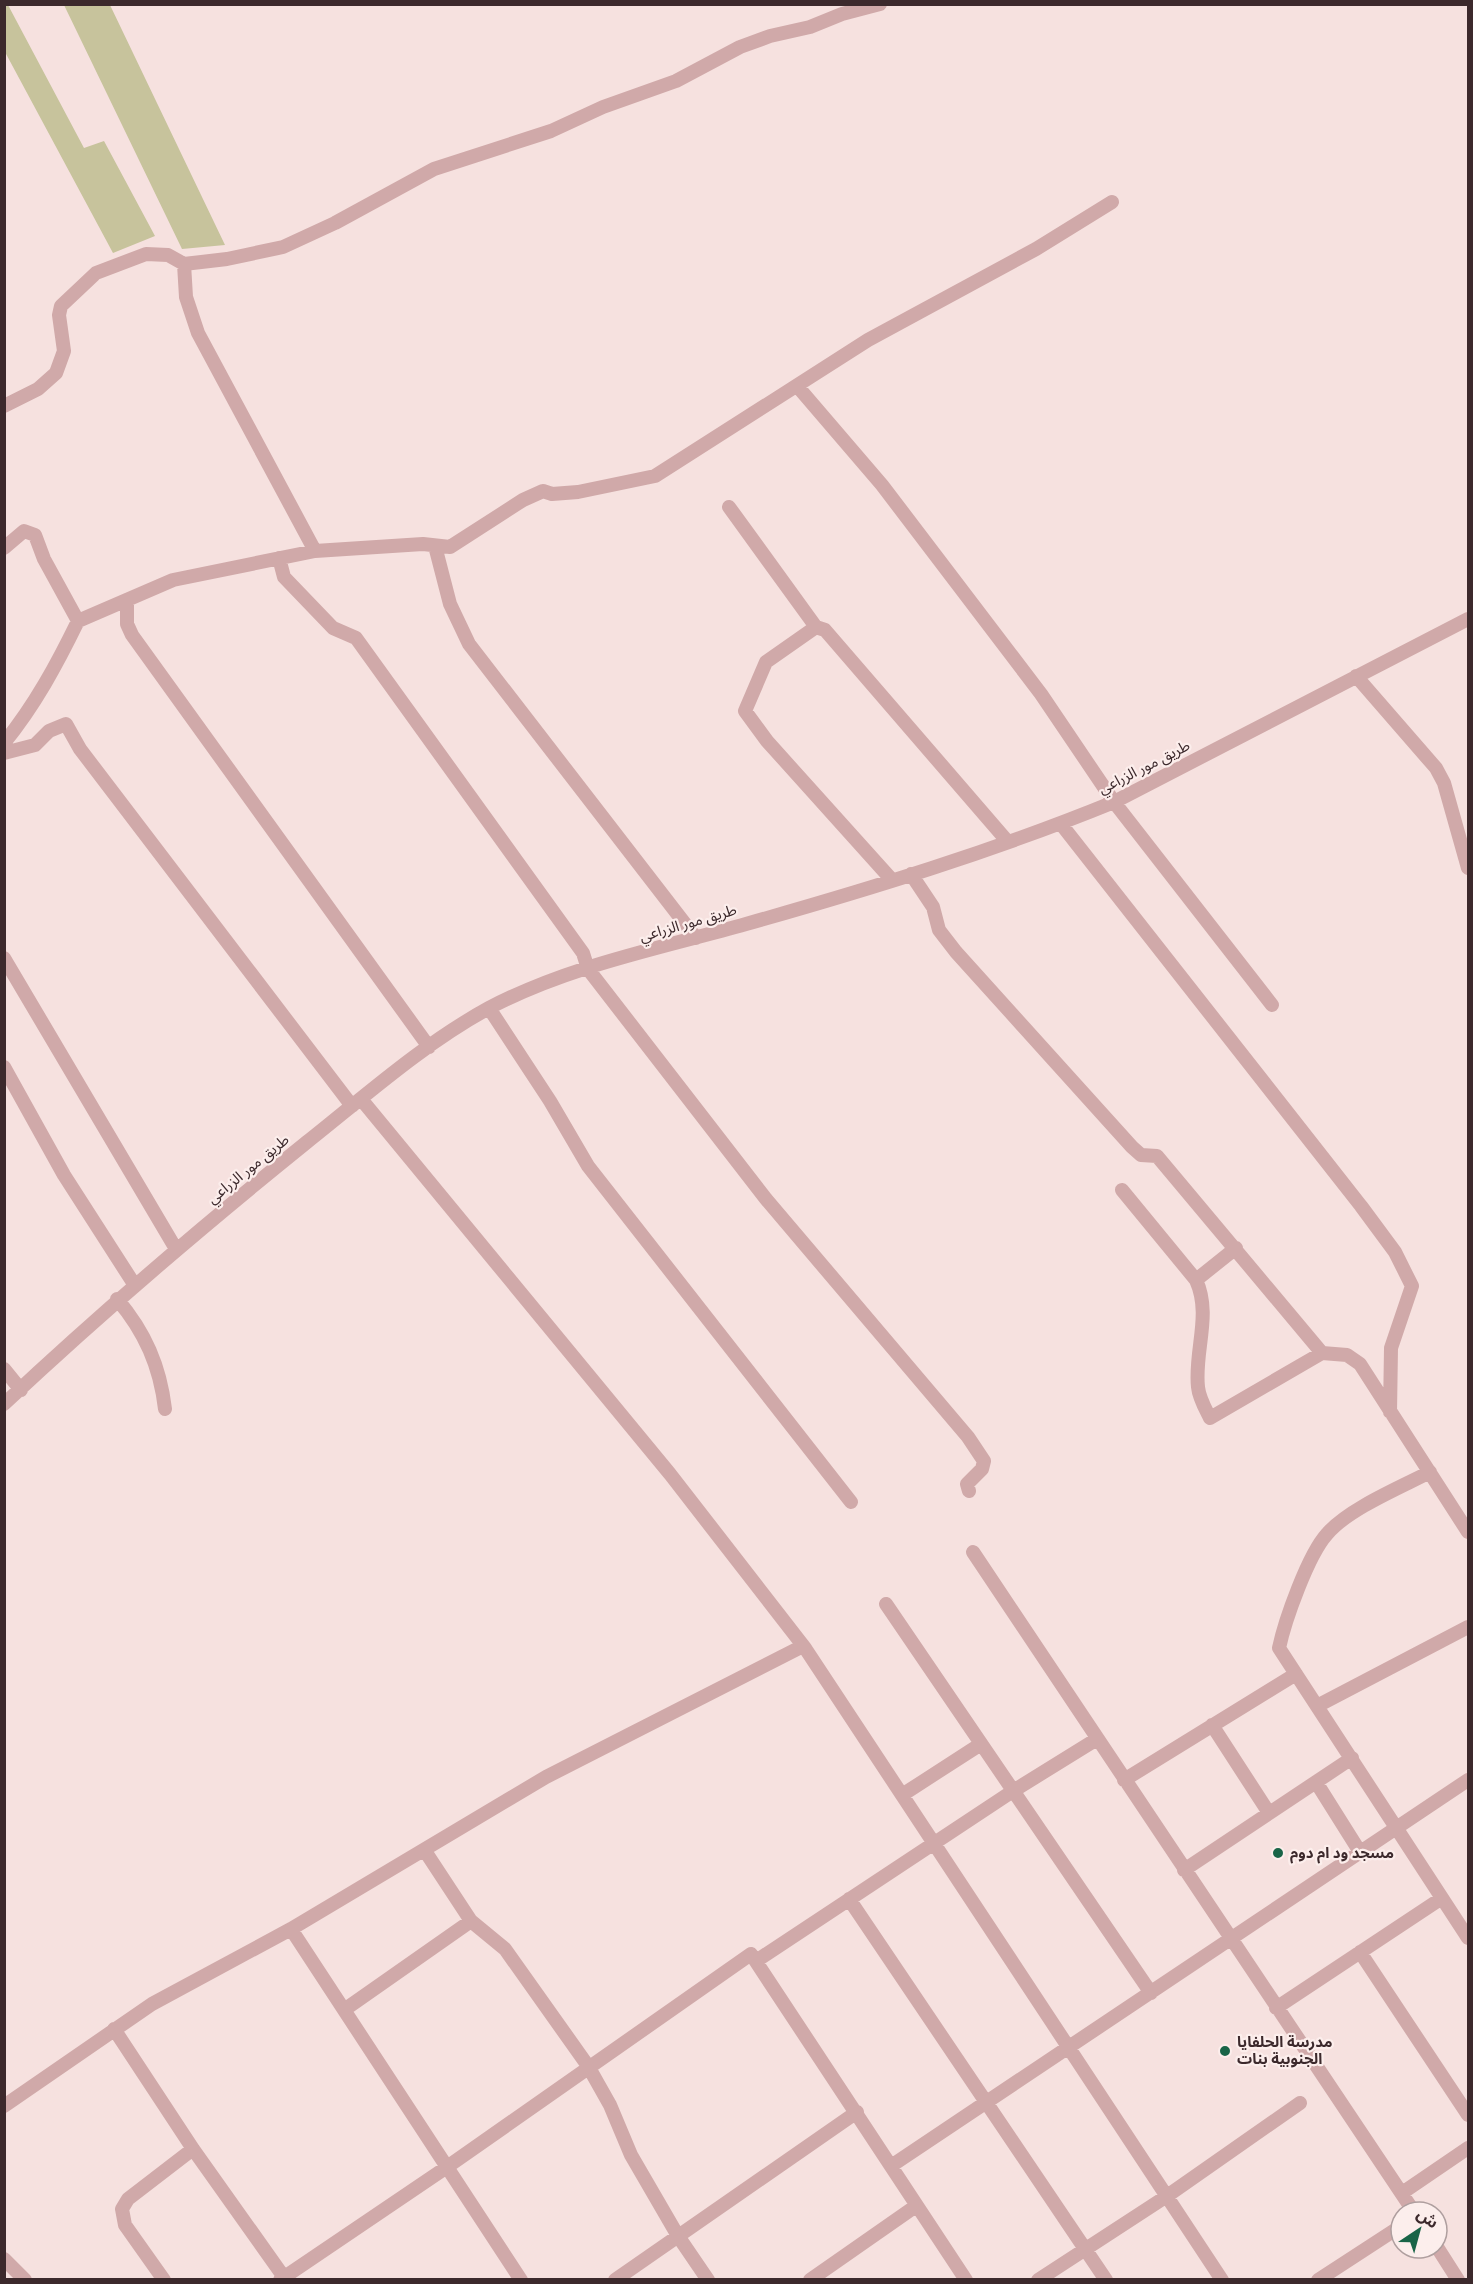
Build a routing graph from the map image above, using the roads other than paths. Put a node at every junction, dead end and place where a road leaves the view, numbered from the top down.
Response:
1 (880, 4) edge
2 (1112, 202) dead end
3 (184, 264) junction
4 (798, 387) junction
5 (4, 406) edge
6 (729, 507) dead end
7 (435, 546) junction
8 (4, 548) edge
9 (315, 551) junction
10 (279, 558) junction
11 (127, 600) junction
12 (1468, 619) edge
13 (78, 621) junction
14 (816, 627) junction
15 (1356, 676) junction
16 (4, 743) edge
17 (4, 753) edge
18 (1114, 802) junction
19 (1061, 824) junction
20 (1008, 842) junction
21 (1468, 868) edge
22 (911, 874) junction
23 (892, 880) junction
24 (696, 938) junction
25 (4, 958) edge
26 (588, 969) junction
27 (1272, 1005) dead end
28 (489, 1008) junction
29 (429, 1047) junction
30 (4, 1067) edge
31 (357, 1103) junction
32 (1122, 1190) dead end
33 (1236, 1248) junction
34 (176, 1249) junction
35 (1196, 1280) junction
36 (134, 1284) junction
37 (117, 1299) junction
38 (1322, 1353) junction
39 (4, 1369) edge
40 (21, 1390) junction
41 (4, 1404) edge
42 (165, 1409) dead end
43 (1390, 1412) junction
44 (1430, 1472) junction
45 (969, 1491) dead end
46 (851, 1502) dead end
47 (1463, 1510) edge
48 (1468, 1532) edge
49 (973, 1552) dead end
50 (886, 1604) dead end
51 (1468, 1627) edge
52 (803, 1646) junction
53 (1296, 1674) junction
54 (1317, 1706) junction
55 (1212, 1725) junction
56 (1096, 1739) junction
57 (981, 1744) junction
58 (1352, 1758) junction
59 (1124, 1780) junction
60 (1468, 1780) edge
61 (1316, 1782) junction
62 (1013, 1791) junction
63 (902, 1795) junction
64 (1269, 1813) junction
65 (1396, 1828) junction
66 (934, 1843) junction
67 (425, 1851) junction
68 (1360, 1852) junction
69 (1184, 1870) junction
70 (1442, 1898) junction
71 (849, 1899) junction
72 (471, 1921) junction
73 (291, 1929) junction
74 (1468, 1938) edge
75 (1230, 1940) junction
76 (1360, 1952) junction
77 (756, 1961) junction
78 (1151, 1993) junction
79 (1276, 2008) junction
80 (344, 2010) junction
81 (114, 2029) junction
82 (1070, 2047) junction
83 (588, 2066) junction
84 (985, 2101) junction
85 (1300, 2103) dead end
86 (4, 2106) edge
87 (857, 2112) junction
88 (1468, 2115) edge
89 (1468, 2148) edge
90 (193, 2149) junction
91 (891, 2166) junction
92 (447, 2167) junction
93 (1402, 2193) junction
94 (1167, 2196) junction
95 (1406, 2200) edge
96 (916, 2206) junction
97 (1389, 2235) edge
98 (678, 2236) junction
99 (1086, 2249) junction
100 (4, 2259) edge
101 (1445, 2260) edge
102 (1336, 2275) edge
103 (283, 2278) edge
104 (25, 2280) edge
105 (164, 2280) edge
106 (521, 2280) edge
107 (615, 2280) edge
108 (708, 2280) edge
109 (810, 2280) edge
110 (966, 2280) edge
111 (1038, 2280) edge
112 (1106, 2280) edge
113 (1222, 2280) edge
114 (1318, 2280) edge
115 (1458, 2280) edge

1 - 3 street
2 - 4 street
3 - 5 street
3 - 9 street
4 - 7 street
4 - 18 street
6 - 14 street
7 - 9 street
7 - 24 street
8 - 13 street
9 - 10 street
10 - 11 street
10 - 26 street
11 - 13 street
11 - 29 street
12 - 15 street, طريق مور الزراعي
13 - 16 street
14 - 20 street
14 - 23 street
15 - 18 street, طريق مور الزراعي
15 - 21 street
17 - 31 street
18 - 19 street, طريق مور الزراعي
18 - 27 street
19 - 20 street, طريق مور الزراعي
19 - 43 street
20 - 22 street, طريق مور الزراعي
22 - 23 street, طريق مور الزراعي
22 - 33 street
23 - 24 street, طريق مور الزراعي
24 - 26 street, طريق مور الزراعي
25 - 34 street
26 - 28 street, طريق مور الزراعي
26 - 45 street
28 - 29 street, طريق مور الزراعي
28 - 46 street
29 - 31 street, طريق مور الزراعي
30 - 36 street
31 - 34 street, طريق مور الزراعي
31 - 52 street
32 - 35 street
33 - 35 street
33 - 38 street
34 - 36 street, طريق مور الزراعي
35 - 38 street
36 - 37 street, طريق مور الزراعي
37 - 40 street, طريق مور الزراعي
37 - 42 street
38 - 43 street
39 - 40 street
40 - 41 street, طريق مور الزراعي
43 - 44 street
44 - 47 street
44 - 53 street
47 - 48 street
49 - 56 street
50 - 57 street
51 - 54 street
52 - 63 street
52 - 67 street
53 - 54 street
53 - 55 street
54 - 58 street
55 - 59 street
55 - 64 street
56 - 59 street
56 - 62 street
57 - 62 street
57 - 63 street
58 - 61 street
58 - 65 street
59 - 69 street
60 - 65 street
61 - 64 street
61 - 68 street
62 - 66 street
62 - 78 street
63 - 66 street
64 - 69 street
65 - 68 street
65 - 70 street
66 - 71 street
66 - 82 street
67 - 72 street
67 - 73 street
68 - 75 street
69 - 75 street
70 - 74 street
70 - 76 street
71 - 77 street
71 - 84 street
72 - 80 street
72 - 83 street
73 - 80 street
73 - 81 street
75 - 78 street
75 - 79 street
76 - 79 street
76 - 88 street
77 - 83 street
77 - 87 street
78 - 82 street
79 - 93 street
80 - 92 street
81 - 86 street
81 - 90 street
82 - 84 street
82 - 94 street
83 - 92 street
83 - 98 street
84 - 91 street
84 - 99 street
85 - 94 street
87 - 91 street
87 - 98 street
89 - 93 street
90 - 103 street
90 - 105 street
91 - 96 street
92 - 103 street
92 - 106 street
93 - 95 street
94 - 99 street
94 - 113 street
96 - 109 street
96 - 110 street
97 - 102 street
98 - 107 street
98 - 108 street
99 - 111 street
99 - 112 street
100 - 104 street
101 - 115 street
102 - 114 street

